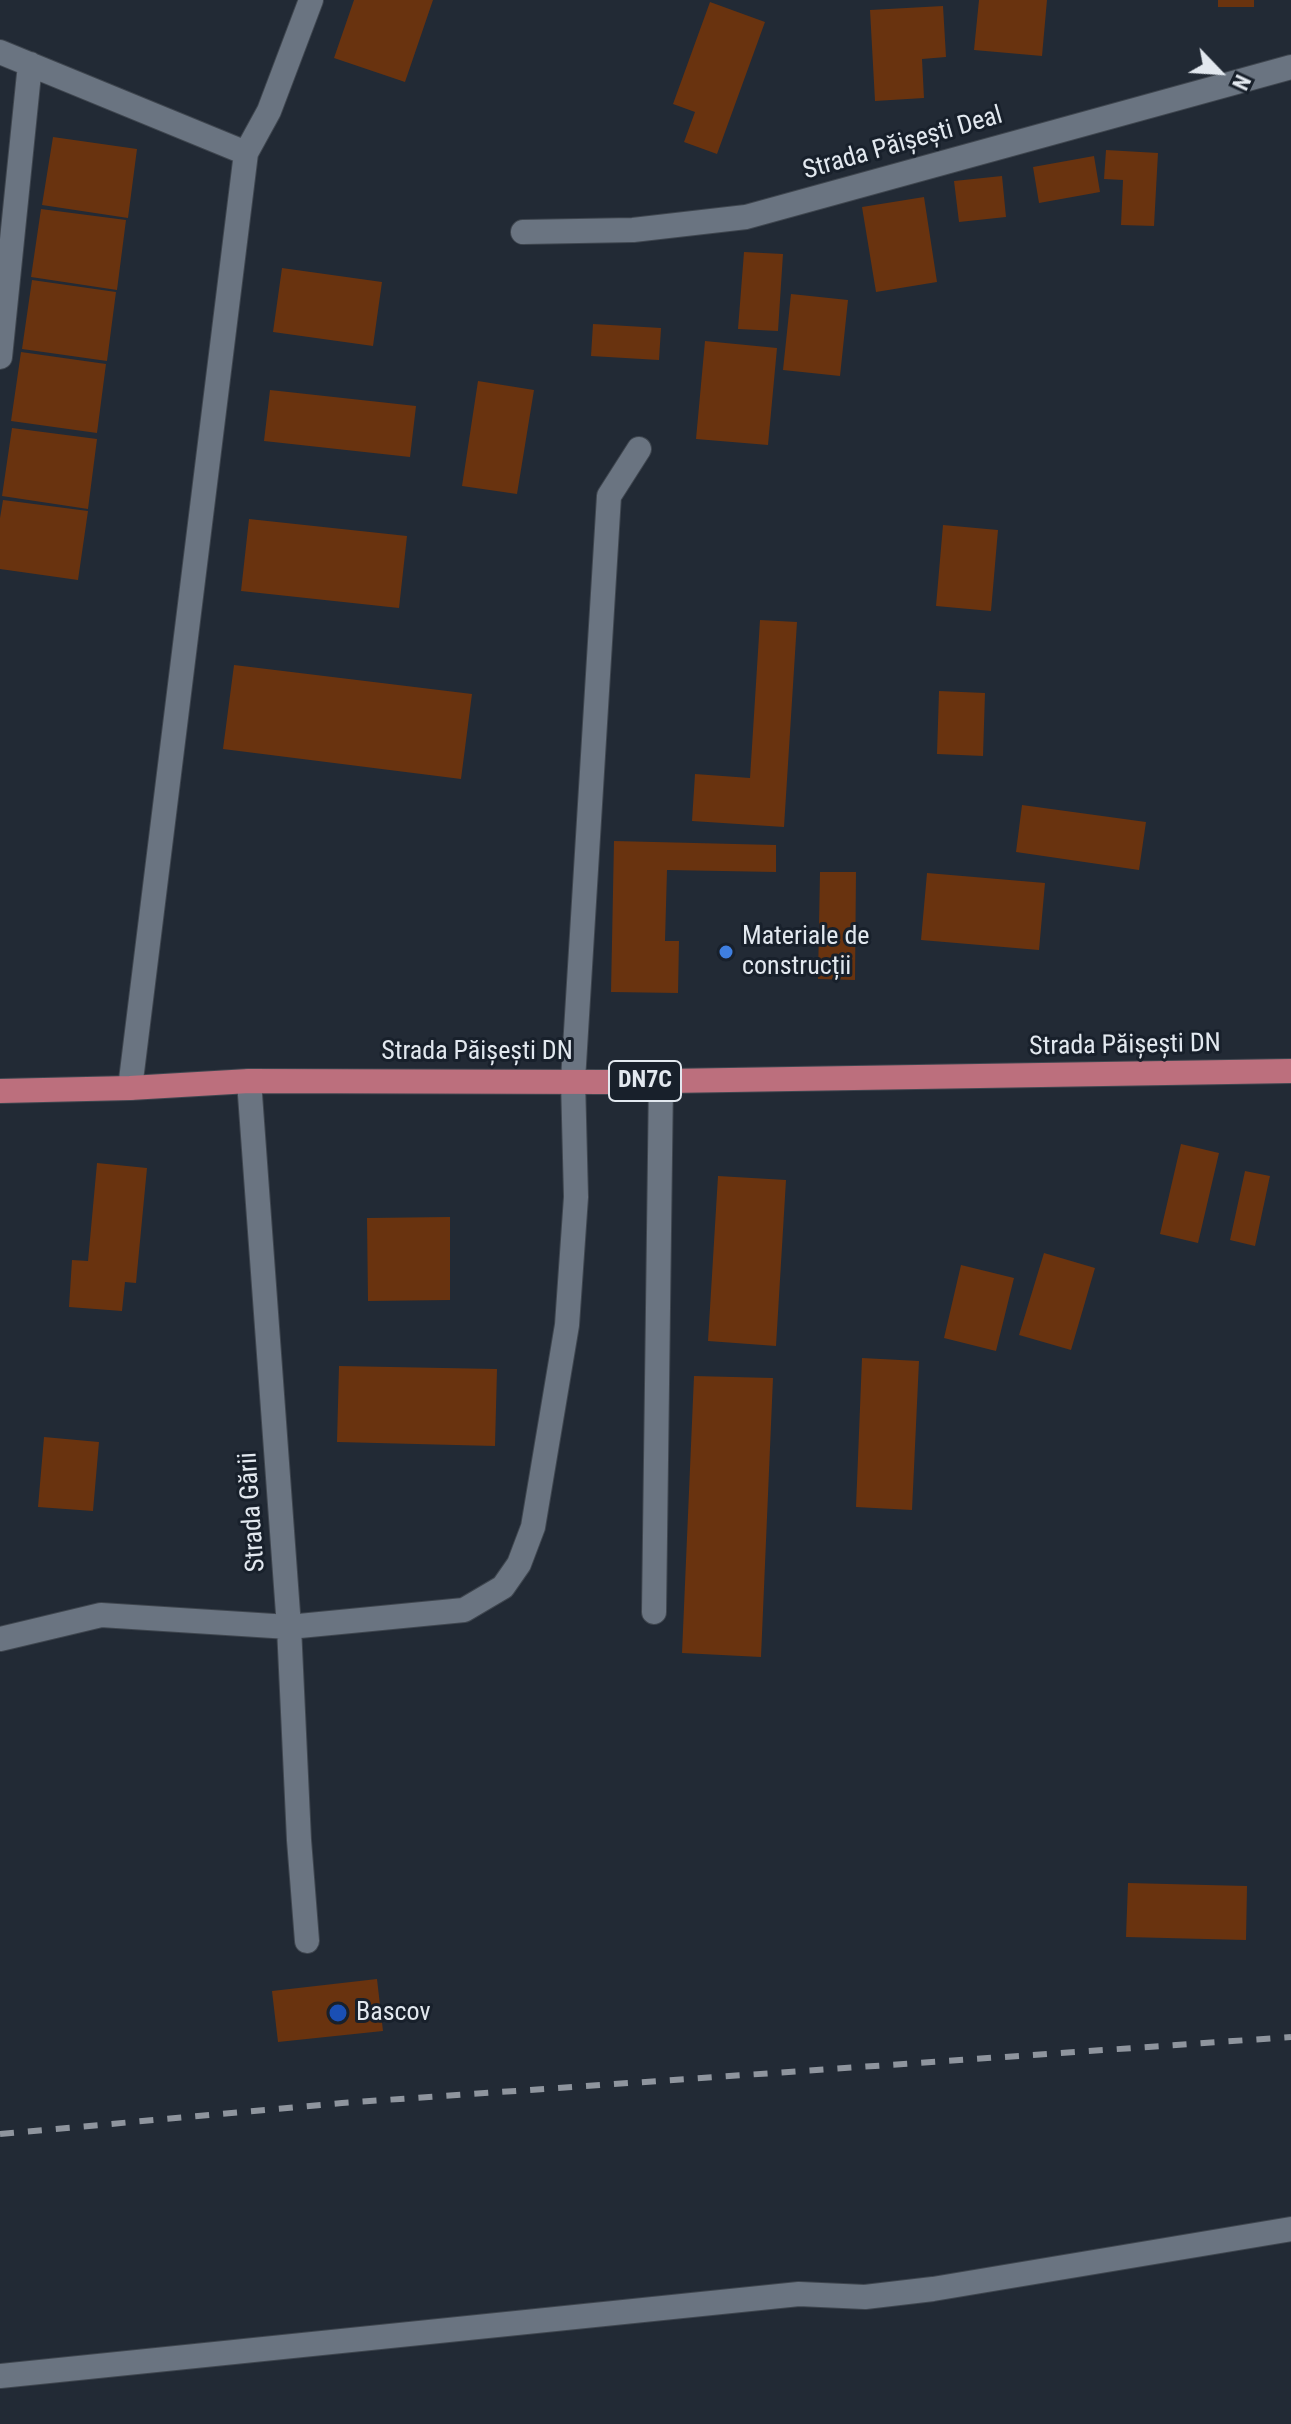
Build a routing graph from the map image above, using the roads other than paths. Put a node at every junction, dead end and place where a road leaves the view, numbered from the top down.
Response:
1 (311, 0) edge
2 (0, 52) edge
3 (30, 64) junction
4 (1291, 67) edge
5 (246, 153) junction
6 (523, 232) dead end
7 (0, 357) edge
8 (639, 449) dead end
9 (1291, 1071) edge
10 (573, 1080) junction
11 (661, 1080) junction
12 (249, 1081) junction
13 (130, 1088) junction
14 (0, 1091) edge
15 (654, 1612) dead end
16 (289, 1627) junction
17 (0, 1639) edge
18 (307, 1941) dead end
19 (1291, 2229) edge
20 (0, 2376) edge

1 - 5 street
2 - 3 street
3 - 5 street
3 - 7 street
4 - 6 street, Strada Păișești Deal
5 - 13 street
8 - 10 street
9 - 11 main road, Strada Păișești DN / DN7C
10 - 11 main road, Strada Păișești DN / DN7C
10 - 12 main road, Strada Păișești DN / DN7C
10 - 16 street
11 - 15 street
12 - 13 main road, Strada Păișești DN / DN7C
12 - 16 street, Strada Gării
13 - 14 main road, Strada Păișești DN / DN7C
16 - 17 street
16 - 18 street, Strada Gării
19 - 20 street

